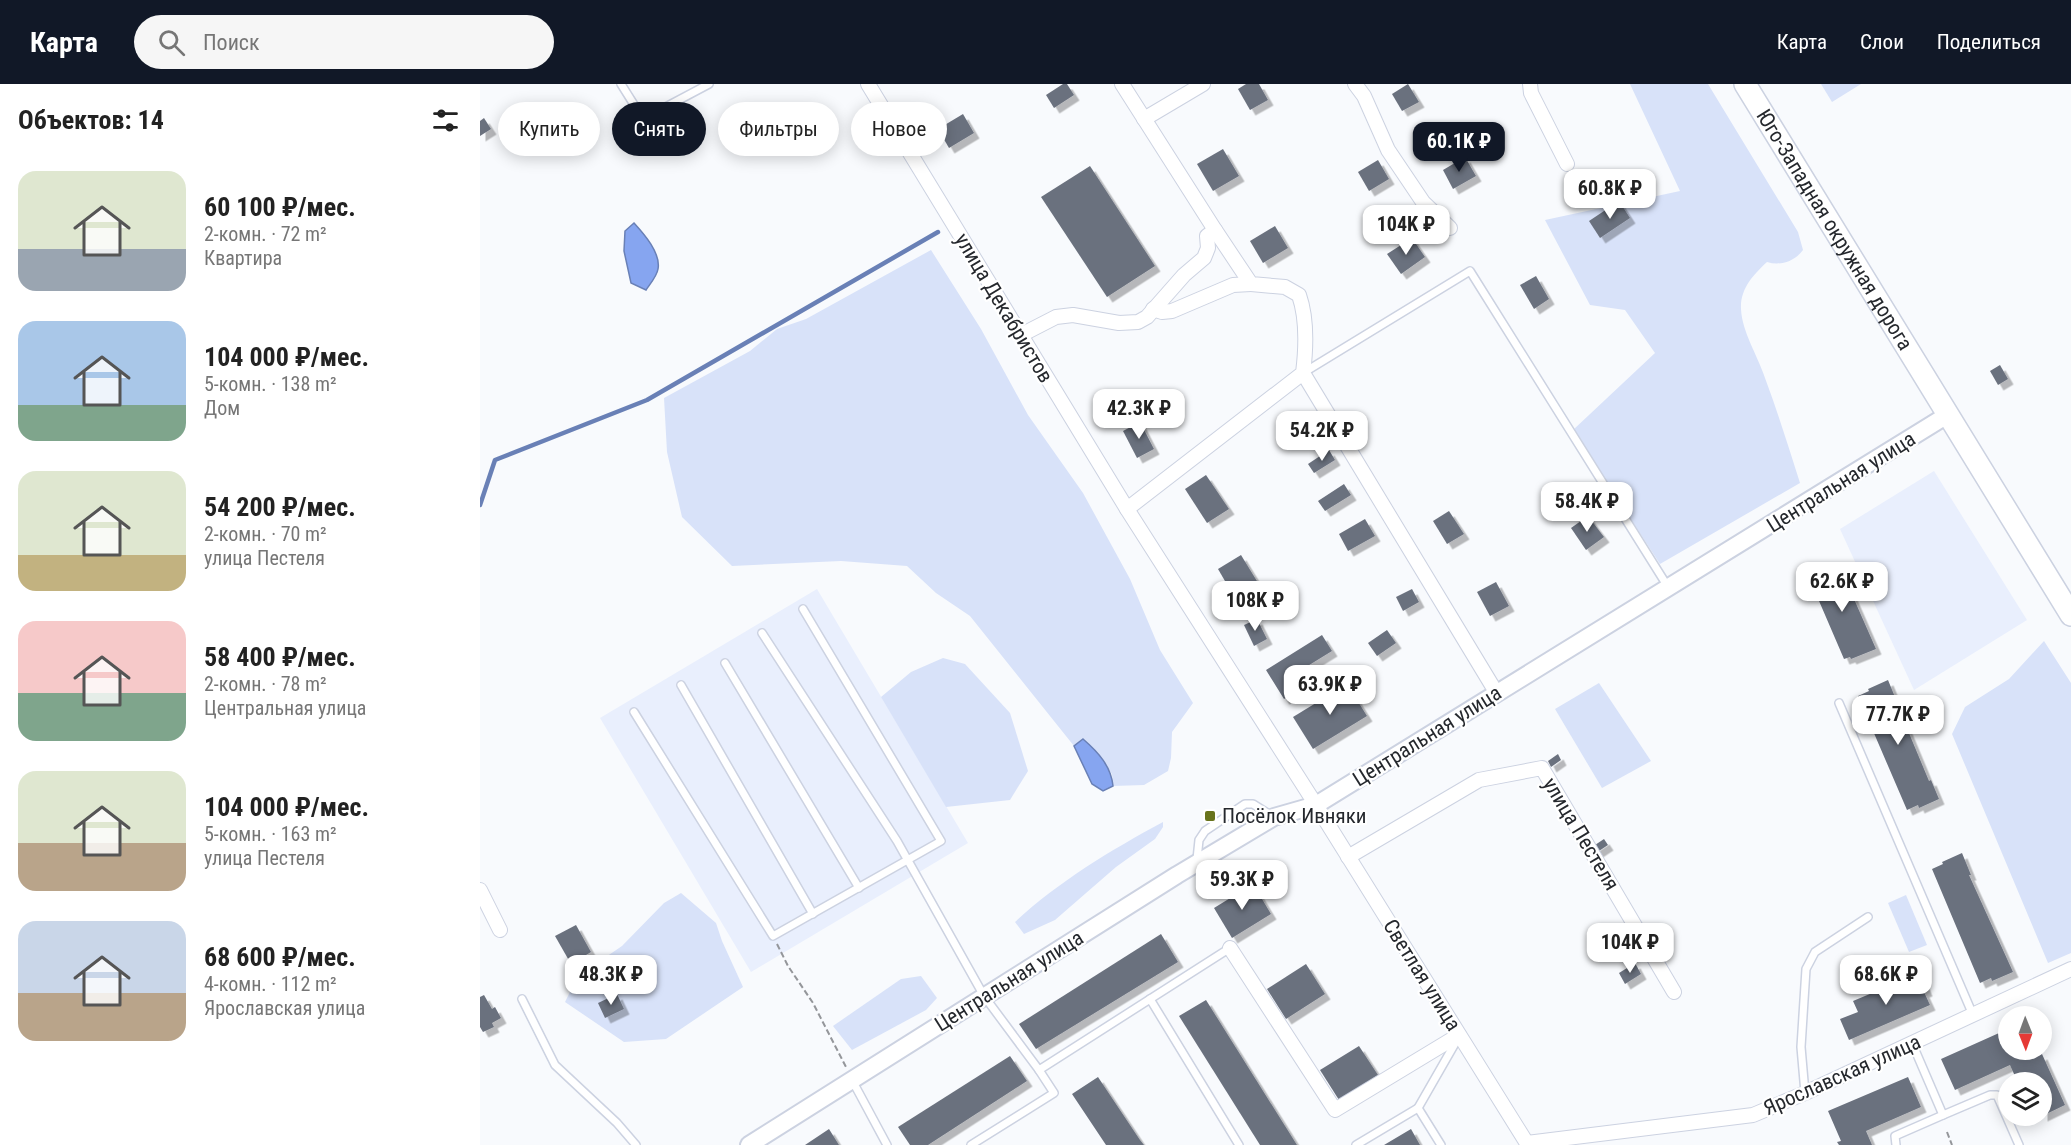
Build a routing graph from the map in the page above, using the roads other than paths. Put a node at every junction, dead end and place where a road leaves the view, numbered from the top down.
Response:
1 (621, 84) edge
2 (709, 84) edge
3 (868, 84) edge
4 (1122, 84) edge
5 (1203, 84) edge
6 (1356, 84) edge
7 (1530, 84) edge
8 (1745, 84) edge
9 (1144, 119) junction
10 (1567, 164) dead end
11 (1450, 228) dead end
12 (1215, 230) junction
13 (1251, 284) junction
14 (1153, 309) junction
15 (1021, 335) junction
16 (1303, 373) junction
17 (1949, 414) junction
18 (1127, 509) junction
19 (1669, 588) junction
20 (803, 609) dead end
21 (2071, 615) edge
22 (762, 633) dead end
23 (725, 663) dead end
24 (681, 686) dead end
25 (1496, 692) junction
26 (1839, 703) dead end
27 (634, 712) dead end
28 (1316, 805) junction
29 (1274, 817) junction
30 (1348, 857) junction
31 (909, 861) junction
32 (1197, 864) junction
33 (859, 888) junction
34 (480, 890) edge
35 (813, 914) junction
36 (1868, 917) dead end
37 (500, 930) dead end
38 (1230, 948) joint
39 (2071, 969) edge
40 (1674, 992) dead end
41 (984, 996) junction
42 (522, 999) dead end
43 (1150, 999) junction
44 (1973, 1015) junction
45 (1459, 1035) junction
46 (1912, 1043) junction
47 (1039, 1071) junction
48 (852, 1080) junction
49 (1805, 1093) junction
50 (1418, 1108) junction
51 (1943, 1115) junction
52 (753, 1144) edge
53 (1528, 1144) edge
54 (636, 1145) edge
55 (887, 1145) edge
56 (971, 1145) edge
57 (1239, 1145) edge
58 (1356, 1145) edge
59 (1441, 1145) edge
60 (1896, 1145) edge
61 (2019, 1145) edge

1 - 2 lane
3 - 15 street, улица Декабристов
4 - 9 street
5 - 9 street
6 - 11 street
7 - 10 street
8 - 17 highway, Юго-Западная окружная дорога
9 - 12 street
12 - 13 street
12 - 14 street
13 - 14 street
13 - 16 street
14 - 15 street
15 - 18 street, улица Декабристов
16 - 18 street
16 - 19 lane
16 - 25 street
17 - 19 street, Центральная улица
17 - 21 highway
18 - 28 street, улица Декабристов
19 - 25 street, Центральная улица
20 - 31 lane
22 - 31 lane
23 - 33 lane
24 - 35 lane
25 - 28 street, Центральная улица
26 - 44 lane
27 - 35 lane
28 - 29 street, Центральная улица
28 - 30 street, Светлая улица
29 - 32 street, Центральная улица
29 - 32 lane
30 - 40 street, улица Пестеля
30 - 45 street, Светлая улица
31 - 33 lane
31 - 41 lane
32 - 41 street, Центральная улица
33 - 35 lane
34 - 37 street
36 - 49 lane
38 - 43 lane
38 - 45 street
39 - 44 street, Ярославская улица
41 - 47 lane
41 - 48 street, Центральная улица
42 - 54 lane
43 - 47 lane
43 - 57 lane
44 - 46 street, Ярославская улица
45 - 50 lane
45 - 53 street, Светлая улица
46 - 49 street, Ярославская улица
46 - 51 lane
47 - 56 lane
48 - 52 street, Центральная улица
48 - 55 lane
49 - 53 street, Ярославская улица
50 - 58 lane
50 - 59 lane
51 - 60 lane
51 - 61 lane

